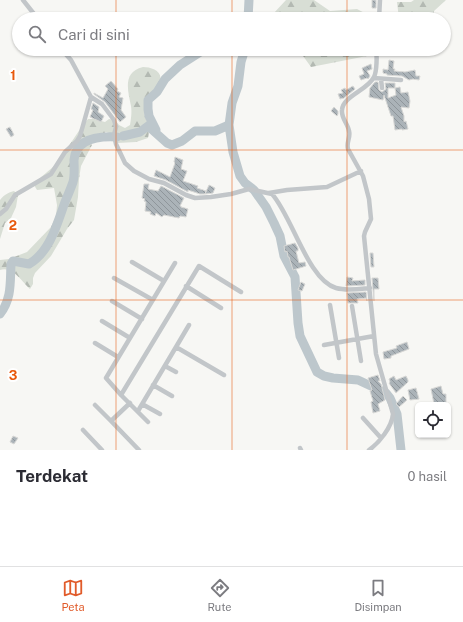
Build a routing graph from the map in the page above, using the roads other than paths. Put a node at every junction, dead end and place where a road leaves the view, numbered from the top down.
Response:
1 (22, 0) edge
2 (380, 0) edge
3 (32, 12) edge
4 (379, 12) edge
5 (67, 56) edge
6 (376, 56) edge
7 (374, 78) junction
8 (380, 79) junction
9 (402, 80) dead end
10 (382, 88) dead end
11 (91, 97) junction
12 (361, 171) junction
13 (269, 193) junction
14 (0, 214) edge
15 (132, 262) dead end
16 (175, 263) dead end
17 (114, 278) dead end
18 (164, 281) junction
19 (186, 286) junction
20 (370, 288) junction
21 (241, 292) dead end
22 (153, 300) junction
23 (112, 301) dead end
24 (330, 305) dead end
25 (352, 306) dead end
26 (221, 308) dead end
27 (142, 319) junction
28 (102, 321) dead end
29 (189, 325) dead end
30 (374, 336) junction
31 (130, 338) junction
32 (357, 339) junction
33 (95, 343) dead end
34 (336, 343) junction
35 (324, 345) dead end
36 (176, 347) junction
37 (118, 357) junction
38 (339, 358) dead end
39 (361, 361) dead end
40 (165, 366) junction
41 (176, 372) dead end
42 (224, 375) dead end
43 (154, 385) junction
44 (121, 395) junction
45 (172, 396) dead end
46 (130, 403) junction
47 (142, 404) junction
48 (96, 405) dead end
49 (138, 412) junction
50 (160, 414) dead end
51 (363, 418) dead end
52 (111, 421) junction
53 (148, 422) dead end
54 (83, 430) dead end
55 (382, 438) junction
56 (135, 446) junction
57 (102, 450) edge
58 (130, 450) edge
59 (139, 450) edge
60 (369, 450) edge

1 - 3 street
2 - 4 street
5 - 11 street
6 - 7 street
7 - 8 street
7 - 12 street
8 - 9 street
8 - 10 street
11 - 13 street
11 - 14 street
12 - 13 street
12 - 20 street
13 - 20 street
15 - 18 street
16 - 18 street
17 - 22 street
18 - 22 street
19 - 21 street
19 - 26 street
19 - 44 street
20 - 30 street
22 - 27 street
23 - 27 street
24 - 34 street
25 - 32 street
27 - 31 street
28 - 31 street
29 - 36 street
30 - 32 street
30 - 55 street
31 - 37 street
32 - 34 street
32 - 39 street
33 - 37 street
34 - 35 street
34 - 38 street
36 - 40 street
36 - 42 street
37 - 44 street
40 - 41 street
40 - 43 street
43 - 45 street
43 - 47 street
44 - 46 street
46 - 49 street
46 - 52 street
47 - 49 street
47 - 50 street
48 - 52 street
49 - 53 street
51 - 55 street
52 - 56 street
54 - 57 street
55 - 60 street
56 - 58 street
56 - 59 street

